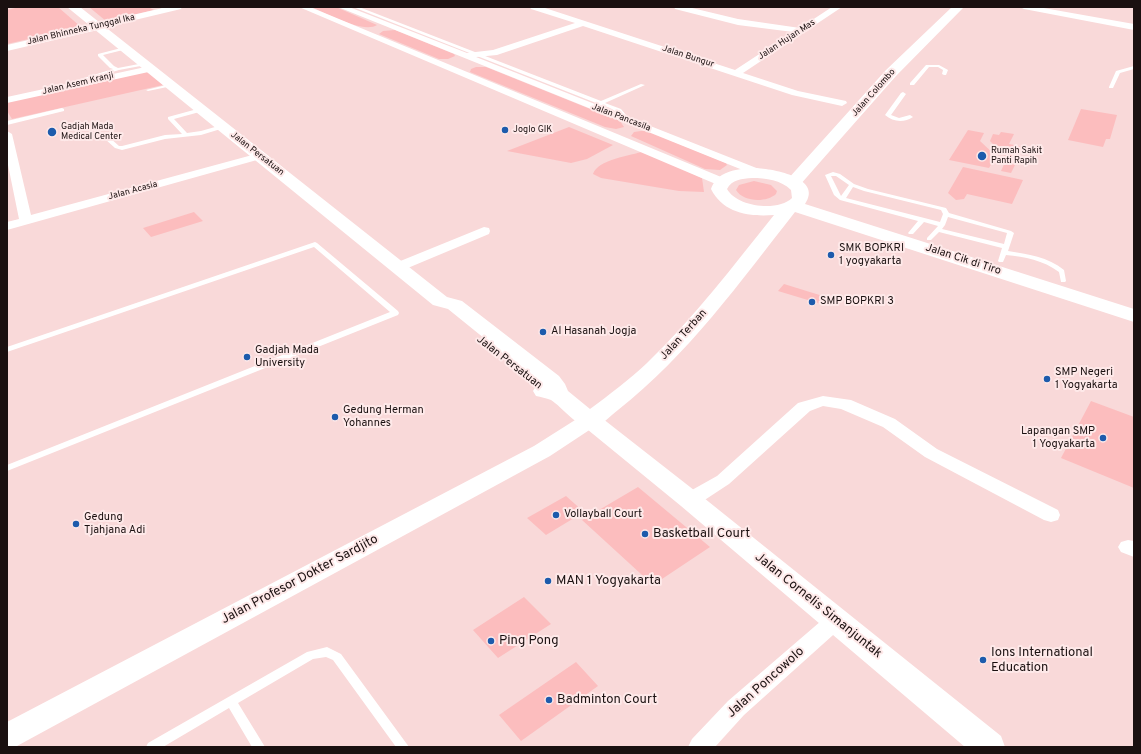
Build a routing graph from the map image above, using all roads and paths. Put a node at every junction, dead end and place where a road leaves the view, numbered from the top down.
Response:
1 (73, 7) edge
2 (178, 7) edge
3 (303, 7) edge
4 (342, 7) edge
5 (355, 7) edge
6 (534, 7) edge
7 (678, 7) edge
8 (838, 7) edge
9 (958, 7) edge
10 (1024, 7) edge
11 (164, 8) edge
12 (738, 22) junction
13 (584, 23) junction
14 (393, 25) junction
15 (98, 27) junction
16 (1134, 27) edge
17 (802, 31) junction
18 (365, 33) junction
19 (787, 42) junction
20 (7, 48) edge
21 (124, 48) junction
22 (482, 57) junction
23 (443, 65) junction
24 (147, 66) junction
25 (1134, 67) edge
26 (118, 70) junction
27 (457, 70) junction
28 (736, 73) junction
29 (944, 74) dead end
30 (90, 82) junction
31 (912, 84) dead end
32 (170, 85) junction
33 (643, 85) dead end
34 (1111, 87) dead end
35 (148, 90) dead end
36 (904, 94) dead end
37 (7, 100) edge
38 (842, 103) dead end
39 (596, 105) junction
40 (62, 110) dead end
41 (201, 110) junction
42 (910, 117) dead end
43 (7, 123) edge
44 (641, 126) junction
45 (222, 127) junction
46 (7, 134) edge
47 (185, 134) junction
48 (617, 136) junction
49 (108, 139) dead end
50 (260, 156) junction
51 (760, 173) junction
52 (722, 182) junction
53 (852, 186) junction
54 (794, 198) junction
55 (842, 199) junction
56 (749, 209) junction
57 (946, 214) junction
58 (26, 220) junction
59 (7, 226) edge
60 (916, 227) junction
61 (484, 231) dead end
62 (937, 231) junction
63 (765, 237) junction
64 (1004, 254) junction
65 (398, 267) junction
66 (1134, 304) edge
67 (1134, 316) edge
68 (7, 350) edge
69 (590, 420) junction
70 (7, 468) edge
71 (690, 500) junction
72 (1052, 515) dead end
73 (834, 621) junction
74 (231, 701) junction
75 (7, 737) edge
76 (152, 747) edge
77 (259, 747) edge
78 (404, 747) edge
79 (700, 747) edge
80 (989, 747) edge

1 - 15 main road, Jalan Persatuan
2 - 11 street, Jalan Bhinneka Tunggal Ika
3 - 18 street, Jalan Pancasila
4 - 14 street, Jalan Pancasila
5 - 14 lane
6 - 13 street, Jalan Bungur
7 - 12 street
8 - 17 street, Jalan Hujan Mas
9 - 54 main road, Jalan Colombo
10 - 16 street
11 - 15 street, Jalan Bhinneka Tunggal Ika
12 - 17 street
12 - 19 street
13 - 22 street
13 - 28 street, Jalan Bungur
14 - 18 street
14 - 22 street, Jalan Pancasila
15 - 20 street, Jalan Bhinneka Tunggal Ika
15 - 21 main road, Jalan Persatuan
17 - 19 street, Jalan Hujan Mas
18 - 23 street, Jalan Pancasila
19 - 28 street, Jalan Hujan Mas
21 - 24 main road, Jalan Persatuan
21 - 26 lane
22 - 23 street
22 - 27 street
22 - 39 street, Jalan Pancasila
23 - 27 street, Jalan Pancasila
24 - 26 lane
24 - 30 street, Jalan Asem Kranji
24 - 32 main road, Jalan Persatuan
25 - 34 lane
26 - 30 lane
27 - 48 street, Jalan Pancasila
28 - 38 street, Jalan Bungur
29 - 31 lane
30 - 37 street, Jalan Asem Kranji
32 - 35 lane
32 - 41 main road, Jalan Persatuan
33 - 39 lane
36 - 42 lane
39 - 44 street, Jalan Pancasila
40 - 43 lane
41 - 45 main road, Jalan Persatuan
41 - 47 lane
44 - 48 street
44 - 51 street, Jalan Pancasila
45 - 47 lane
45 - 50 main road, Jalan Persatuan
46 - 58 street
47 - 49 lane
48 - 52 street, Jalan Pancasila
50 - 58 street, Jalan Acasia
50 - 65 main road, Jalan Persatuan
51 - 52 main road
51 - 54 main road
52 - 56 main road
53 - 55 lane
53 - 55 lane
53 - 57 lane
54 - 56 main road
54 - 60 main road, Jalan Cik di Tiro
54 - 63 main road, Jalan Terban
54 - 67 main road, Jalan Cik di Tiro
55 - 60 lane
56 - 63 main road
57 - 62 lane
57 - 64 lane
58 - 59 street, Jalan Acasia
60 - 62 main road, Jalan Cik di Tiro
61 - 65 street
62 - 64 main road, Jalan Cik di Tiro
63 - 69 main road, Jalan Terban
64 - 66 main road, Jalan Cik di Tiro
65 - 69 main road, Jalan Persatuan
68 - 70 lane
69 - 71 main road, Jalan Cornelis Simanjuntak
69 - 75 street, Jalan Profesor Dokter Sardjito
71 - 72 street
71 - 73 main road, Jalan Cornelis Simanjuntak
73 - 79 street, Jalan Poncowolo
73 - 80 main road, Jalan Cornelis Simanjuntak
74 - 76 lane
74 - 77 lane
74 - 78 lane

